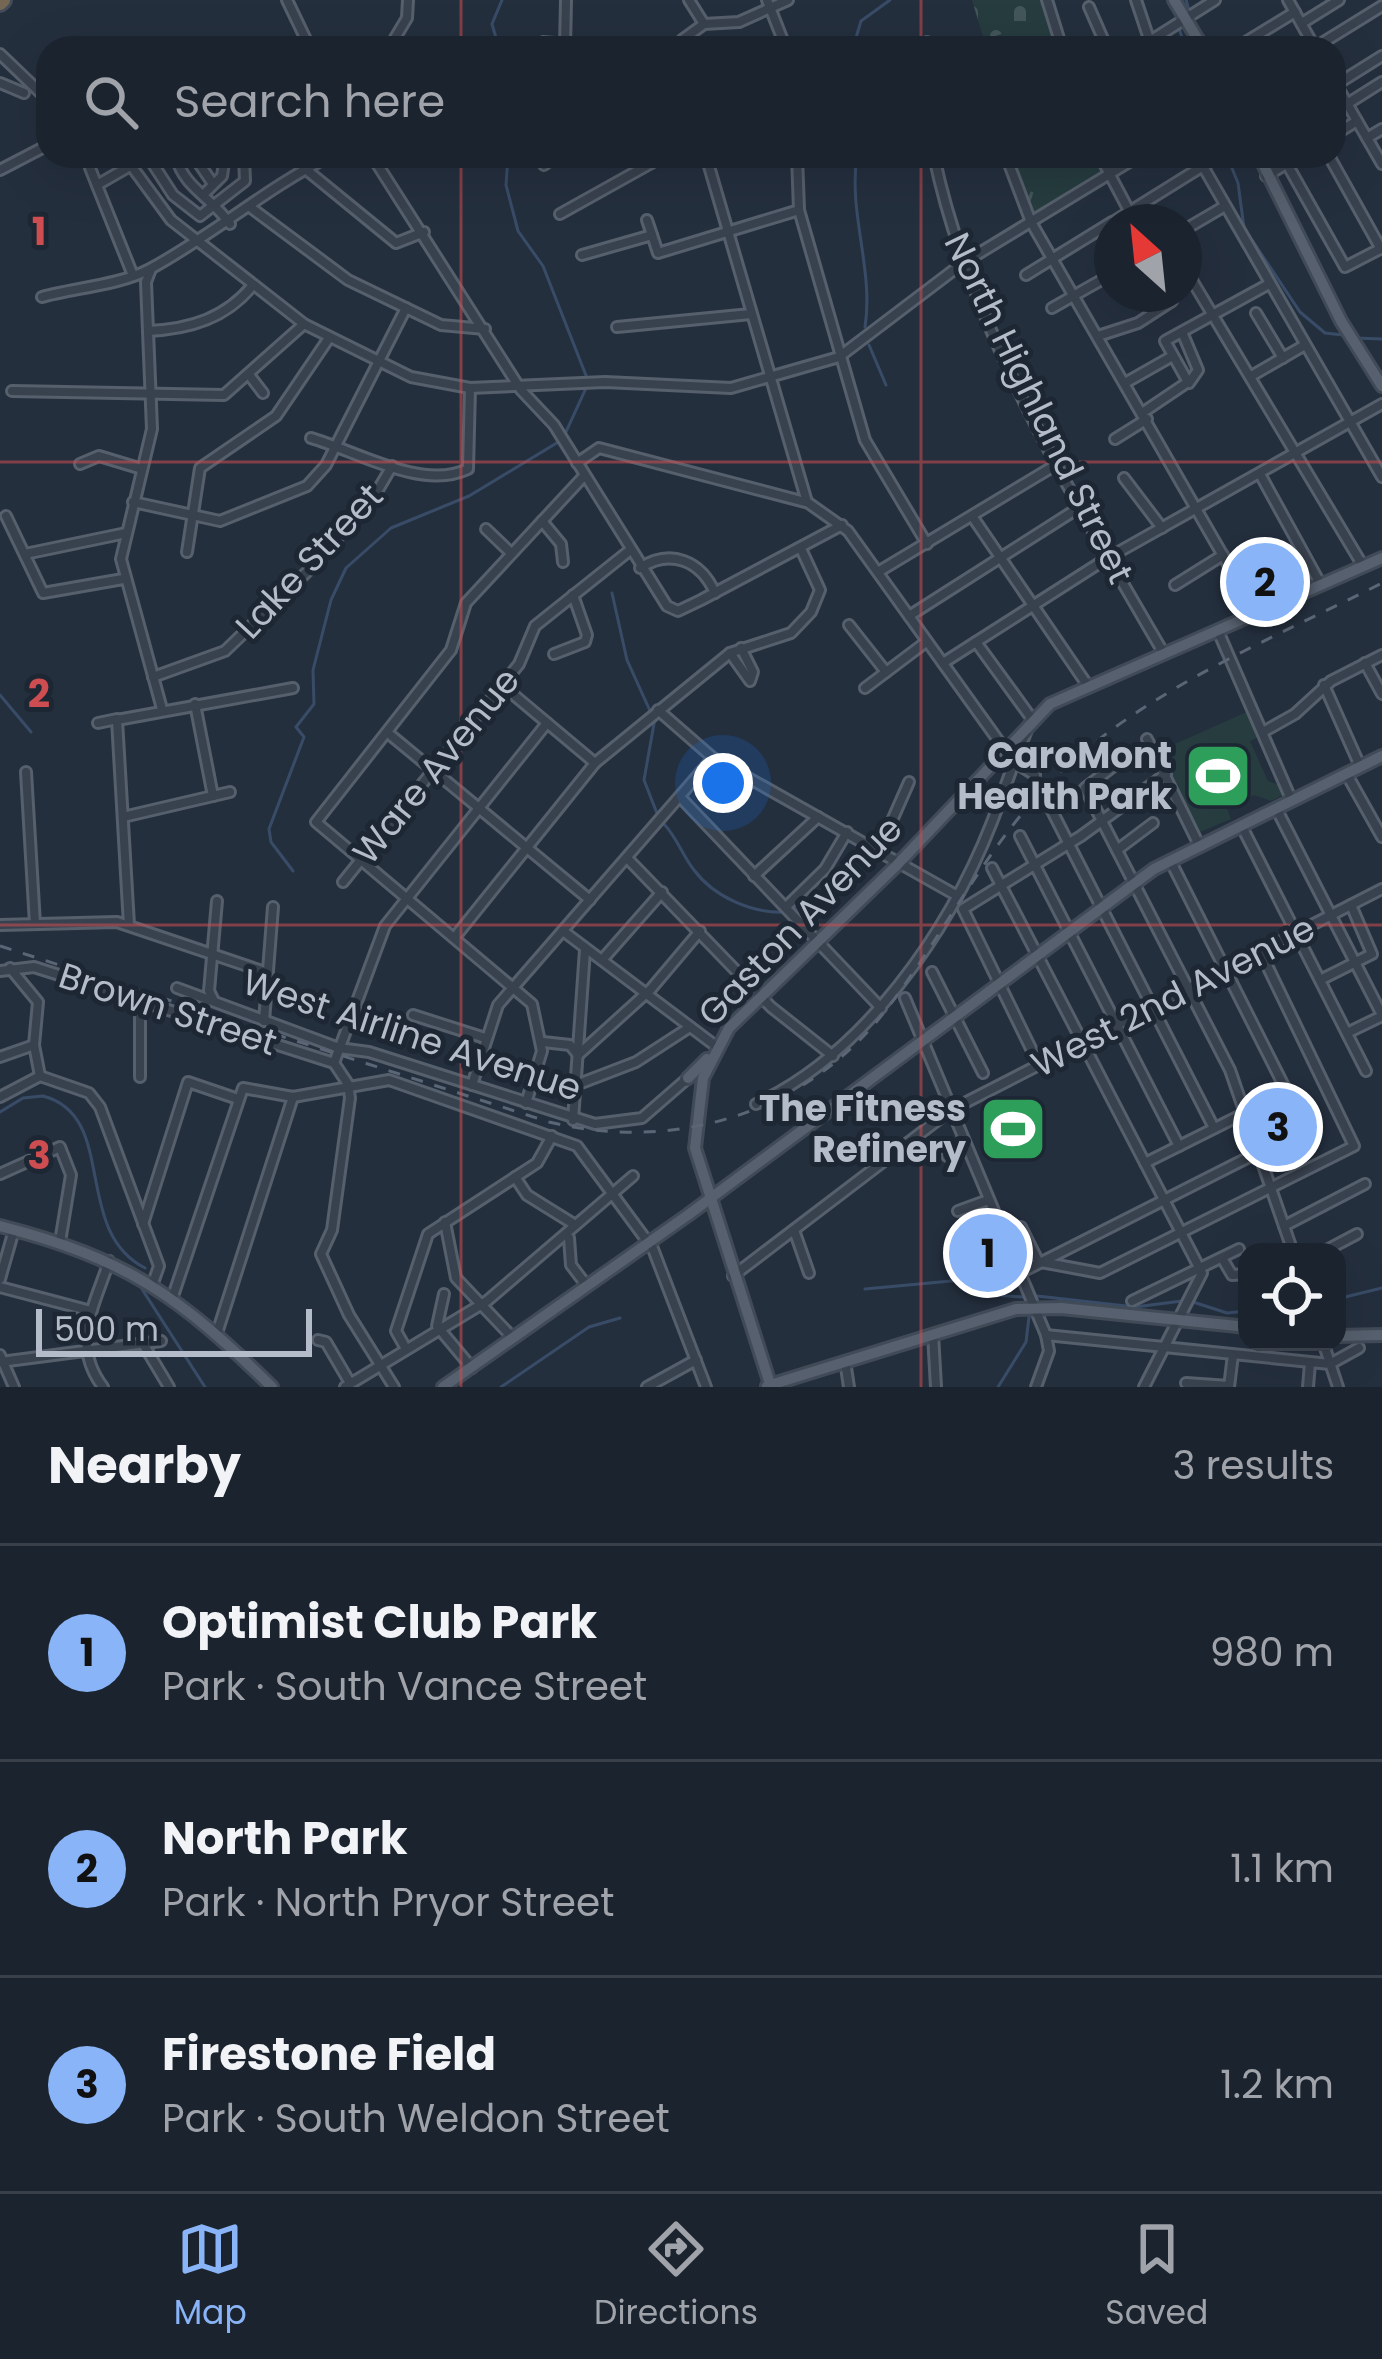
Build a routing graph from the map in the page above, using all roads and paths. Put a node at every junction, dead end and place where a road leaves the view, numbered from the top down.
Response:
1 (287, 0) edge
2 (408, 0) edge
3 (566, 0) edge
4 (688, 0) edge
5 (788, 0) edge
6 (1136, 0) edge
7 (1174, 0) edge
8 (1216, 0) edge
9 (1289, 0) edge
10 (1340, 0) edge
11 (1048, 1) edge
12 (769, 4) edge
13 (1377, 5) edge
14 (1090, 7) dead end
15 (1295, 12) junction
16 (1185, 20) junction
17 (1302, 23) junction
18 (704, 24) junction
19 (304, 36) edge
20 (396, 36) edge
21 (565, 36) edge
22 (688, 36) edge
23 (781, 36) edge
24 (1058, 36) edge
25 (1102, 36) edge
26 (1148, 36) edge
27 (1163, 36) edge
28 (1193, 36) edge
29 (1256, 36) edge
30 (1308, 36) edge
31 (1332, 36) edge
32 (0, 54) edge
33 (1382, 56) edge
34 (11, 69) junction
35 (1346, 77) edge
36 (0, 82) edge
37 (1382, 82) edge
38 (36, 90) edge
39 (24, 92) dead end
40 (1347, 104) joint
41 (1357, 121) junction
42 (1346, 128) edge
43 (1382, 129) edge
44 (1367, 138) junction
45 (36, 151) edge
46 (1381, 160) edge
47 (90, 168) dead end
48 (127, 168) edge
49 (131, 168) edge
50 (160, 168) edge
51 (181, 168) edge
52 (202, 168) edge
53 (223, 168) edge
54 (244, 168) edge
55 (306, 168) joint
56 (380, 168) edge
57 (642, 168) edge
58 (710, 168) edge
59 (798, 168) edge
60 (937, 168) edge
61 (1011, 168) edge
62 (1105, 168) edge
63 (1119, 168) edge
64 (1200, 168) edge
65 (1204, 168) edge
66 (1262, 168) edge
67 (1280, 168) edge
68 (1289, 168) edge
69 (1335, 168) edge
70 (0, 170) edge
71 (1108, 175) junction
72 (1266, 176) junction
73 (213, 184) junction
74 (97, 185) junction
75 (203, 194) junction
76 (1124, 204) edge
77 (1142, 204) edge
78 (218, 206) junction
79 (1225, 206) junction
80 (250, 207) junction
81 (800, 210) junction
82 (560, 214) dead end
83 (1202, 219) edge
84 (647, 220) dead end
85 (1031, 222) junction
86 (230, 224) junction
87 (728, 231) junction
88 (424, 232) junction
89 (1094, 233) edge
90 (652, 235) junction
91 (196, 240) junction
92 (1382, 248) edge
93 (582, 256) dead end
94 (1053, 259) junction
95 (963, 263) junction
96 (151, 269) junction
97 (132, 273) junction
98 (1026, 275) dead end
99 (1269, 284) junction
100 (253, 285) junction
101 (1094, 286) edge
102 (1202, 293) edge
103 (42, 297) dead end
104 (1076, 297) junction
105 (406, 308) junction
106 (1052, 308) dead end
107 (1155, 312) edge
108 (1256, 313) dead end
109 (751, 314) junction
110 (1216, 314) junction
111 (304, 324) junction
112 (617, 327) dead end
113 (485, 328) junction
114 (148, 331) junction
115 (1182, 332) junction
116 (1098, 336) junction
117 (329, 338) junction
118 (1305, 345) junction
119 (841, 356) junction
120 (1169, 358) dead end
121 (1282, 358) junction
122 (379, 362) junction
123 (1253, 375) junction
124 (250, 376) junction
125 (771, 378) junction
126 (1125, 383) junction
127 (519, 385) junction
128 (1187, 386) junction
129 (1382, 386) edge
130 (470, 388) junction
131 (12, 391) dead end
132 (263, 393) dead end
133 (152, 395) junction
134 (1382, 404) edge
135 (1145, 416) junction
136 (1350, 423) junction
137 (311, 438) dead end
138 (1114, 439) dead end
139 (335, 446) junction
140 (1298, 452) junction
141 (577, 463) junction
142 (1059, 463) junction
143 (80, 464) dead end
144 (392, 466) junction
145 (142, 469) junction
146 (1260, 474) junction
147 (584, 476) junction
148 (1382, 477) edge
149 (1124, 478) dead end
150 (133, 502) junction
151 (807, 502) junction
152 (1080, 507) junction
153 (1198, 509) junction
154 (6, 516) dead end
155 (972, 516) junction
156 (196, 520) junction
157 (542, 521) junction
158 (842, 525) junction
159 (1162, 528) junction
160 (486, 529) dead end
161 (126, 533) junction
162 (927, 544) junction
163 (629, 551) junction
164 (802, 551) junction
165 (187, 552) dead end
166 (511, 553) junction
167 (25, 554) junction
168 (1223, 555) junction
169 (1000, 558) junction
170 (1106, 559) junction
171 (1382, 559) edge
172 (563, 562) dead end
173 (639, 568) junction
174 (1364, 568) junction
175 (878, 572) junction
176 (123, 579) junction
177 (1175, 586) dead end
178 (1322, 586) junction
179 (716, 593) junction
180 (573, 595) junction
181 (1033, 605) junction
182 (1257, 614) junction
183 (909, 616) junction
184 (849, 625) dead end
185 (1218, 631) junction
186 (926, 641) junction
187 (976, 642) junction
188 (741, 648) junction
189 (1163, 652) junction
190 (730, 653) junction
191 (554, 654) dead end
192 (1382, 655) edge
193 (943, 663) junction
194 (1365, 663) junction
195 (886, 672) junction
196 (153, 677) junction
197 (502, 685) junction
198 (1088, 686) junction
199 (1324, 686) junction
200 (293, 688) dead end
201 (865, 688) dead end
202 (1382, 694) edge
203 (195, 704) junction
204 (162, 710) junction
205 (658, 710) junction
206 (118, 718) junction
207 (1032, 719) junction
208 (98, 723) dead end
209 (547, 723) junction
210 (387, 732) junction
211 (1263, 732) junction
212 (1147, 739) dead end
213 (1005, 749) junction
214 (1382, 756) edge
215 (713, 758) junction
216 (1013, 761) junction
217 (596, 763) junction
218 (1115, 765) dead end
219 (1360, 766) junction
220 (433, 770) junction
221 (26, 772) dead end
222 (1346, 773) junction
223 (1166, 774) junction
224 (1035, 775) dead end
225 (909, 782) dead end
226 (230, 792) dead end
227 (213, 796) junction
228 (680, 797) junction
229 (1292, 799) junction
230 (480, 806) junction
231 (1050, 807) dead end
232 (1275, 807) junction
233 (123, 817) junction
234 (818, 817) junction
235 (1102, 820) junction
236 (1154, 823) dead end
237 (1240, 823) junction
238 (847, 832) junction
239 (1020, 836) dead end
240 (1382, 837) edge
241 (1198, 843) junction
242 (1070, 844) junction
243 (530, 846) junction
244 (880, 850) junction
245 (1118, 850) junction
246 (627, 858) junction
247 (1169, 859) junction
248 (361, 861) junction
249 (901, 861) junction
250 (1035, 864) junction
251 (992, 868) dead end
252 (754, 876) junction
253 (343, 882) dead end
254 (1134, 882) junction
255 (1001, 885) junction
256 (1382, 889) edge
257 (662, 892) junction
258 (954, 894) junction
259 (406, 898) junction
260 (590, 900) junction
261 (217, 901) dead end
262 (1351, 905) junction
263 (272, 907) dead end
264 (1102, 907) junction
265 (785, 908) junction
266 (1331, 915) junction
267 (35, 924) junction
268 (0, 925) edge
269 (129, 925) junction
270 (1069, 930) junction
271 (563, 931) junction
272 (700, 932) junction
273 (1295, 933) junction
274 (455, 937) junction
275 (817, 941) junction
276 (585, 948) junction
277 (1260, 951) junction
278 (1037, 954) junction
279 (213, 955) junction
280 (602, 960) junction
281 (1354, 963) junction
282 (5, 970) edge
283 (1224, 970) junction
284 (932, 972) dead end
285 (268, 973) junction
286 (1320, 980) junction
287 (998, 982) junction
288 (176, 988) dead end
289 (514, 988) junction
290 (1188, 988) junction
291 (645, 994) junction
292 (760, 995) junction
293 (905, 998) dead end
294 (213, 999) junction
295 (140, 1000) junction
296 (1153, 1006) junction
297 (881, 1008) junction
298 (955, 1014) junction
299 (412, 1016) dead end
300 (1382, 1016) edge
301 (263, 1021) junction
302 (1117, 1025) junction
303 (690, 1027) junction
304 (1347, 1033) junction
305 (485, 1038) junction
306 (921, 1039) junction
307 (543, 1042) junction
308 (1081, 1043) junction
309 (34, 1045) junction
310 (339, 1048) junction
311 (716, 1049) junction
312 (578, 1055) junction
313 (0, 1057) edge
314 (834, 1057) junction
315 (334, 1063) junction
316 (1039, 1065) junction
317 (1366, 1071) dead end
318 (983, 1072) dead end
319 (40, 1076) junction
320 (697, 1076) junction
321 (140, 1077) dead end
322 (348, 1084) junction
323 (576, 1084) junction
324 (472, 1085) junction
325 (0, 1097) edge
326 (293, 1097) junction
327 (238, 1099) junction
328 (526, 1102) junction
329 (756, 1104) dead end
330 (1244, 1109) junction
331 (951, 1110) junction
332 (573, 1121) junction
333 (1214, 1128) junction
334 (552, 1136) junction
335 (1178, 1146) junction
336 (967, 1148) junction
337 (1259, 1152) junction
338 (947, 1156) dead end
339 (1144, 1163) junction
340 (0, 1174) edge
341 (633, 1176) dead end
342 (515, 1177) junction
343 (1365, 1184) dead end
344 (1272, 1188) junction
345 (613, 1192) junction
346 (1163, 1198) junction
347 (707, 1200) junction
348 (988, 1200) junction
349 (958, 1211) dead end
350 (445, 1222) junction
351 (572, 1223) junction
352 (143, 1224) junction
353 (0, 1226) edge
354 (1284, 1226) junction
355 (14, 1230) junction
356 (794, 1230) junction
357 (1003, 1234) junction
358 (1181, 1234) junction
359 (1357, 1234) dead end
360 (569, 1237) junction
361 (60, 1242) junction
362 (649, 1242) junction
363 (1290, 1243) edge
364 (1340, 1243) edge
365 (1238, 1250) edge
366 (1222, 1258) junction
367 (109, 1261) junction
368 (1040, 1262) junction
369 (1200, 1269) junction
370 (1019, 1273) junction
371 (809, 1274) dead end
372 (1238, 1275) edge
373 (733, 1276) junction
374 (0, 1283) edge
375 (153, 1283) junction
376 (587, 1286) junction
377 (445, 1294) dead end
378 (173, 1296) junction
379 (1132, 1301) dead end
380 (481, 1305) junction
381 (1034, 1307) junction
382 (91, 1311) junction
383 (1178, 1319) junction
384 (1238, 1326) edge
385 (438, 1329) junction
386 (217, 1333) junction
387 (933, 1333) junction
388 (1046, 1335) junction
389 (1382, 1335) edge
390 (1346, 1336) edge
391 (513, 1338) junction
392 (318, 1340) dead end
393 (161, 1341) dead end
394 (142, 1342) junction
395 (405, 1347) junction
396 (1162, 1347) junction
397 (1359, 1348) dead end
398 (87, 1349) junction
399 (1326, 1351) edge
400 (1233, 1355) junction
401 (1, 1360) edge
402 (696, 1360) junction
403 (845, 1360) junction
404 (1310, 1363) junction
405 (379, 1364) junction
406 (1330, 1364) junction
407 (472, 1367) junction
408 (1186, 1383) dead end
409 (348, 1385) edge
410 (768, 1386) edge
411 (1229, 1386) edge
412 (14, 1387) edge
413 (103, 1387) edge
414 (170, 1387) edge
415 (272, 1387) edge
416 (394, 1387) edge
417 (442, 1387) edge
418 (647, 1387) edge
419 (706, 1387) edge
420 (849, 1387) edge
421 (936, 1387) edge
422 (1036, 1387) edge
423 (1144, 1387) edge
424 (1308, 1387) edge
425 (1338, 1387) edge

1 - 19 street
2 - 20 street
3 - 21 street
4 - 18 street
5 - 12 street
6 - 26 street
7 - 16 main road
8 - 16 street
9 - 15 street
10 - 17 street
11 - 24 street
12 - 18 street
12 - 23 street
13 - 31 street
14 - 25 street
15 - 17 street
15 - 29 street
16 - 27 street
16 - 28 main road
17 - 30 street
18 - 22 street
32 - 34 street
33 - 35 street
34 - 36 street
34 - 38 street
36 - 39 street
37 - 40 street
40 - 41 street
41 - 42 street
41 - 44 street
43 - 44 street
44 - 46 street
45 - 70 street
47 - 74 street
48 - 74 street
49 - 91 street
50 - 78 street
51 - 75 street
52 - 73 street
53 - 73 street
54 - 78 street
55 - 80 street
55 - 88 street
56 - 88 street
57 - 82 street
58 - 87 street
59 - 81 street
60 - 95 street, North Highland Street
61 - 85 street
62 - 71 street
63 - 71 street
64 - 77 street
65 - 79 street
66 - 72 main road
67 - 72 street
68 - 92 street
69 - 92 street
71 - 76 street
71 - 85 street
72 - 129 main road
73 - 75 street
74 - 97 street
75 - 78 street
78 - 86 street
79 - 83 street
79 - 99 street
80 - 86 street
80 - 105 street
81 - 87 street
81 - 119 street
84 - 90 street
85 - 94 street
85 - 95 street
86 - 91 street
87 - 90 street
87 - 109 street
88 - 113 street
89 - 94 street
90 - 93 street
91 - 96 street
91 - 100 street
94 - 98 street
94 - 104 street
95 - 119 street
95 - 142 street, North Highland Street
96 - 97 street
96 - 114 street
97 - 103 street
99 - 110 street
99 - 118 street
100 - 111 street
100 - 114 street
101 - 104 street
102 - 110 street
104 - 106 street
104 - 116 street
105 - 113 street
105 - 122 street
107 - 116 street
108 - 121 street
109 - 112 street
109 - 125 street
110 - 115 street
110 - 123 street
111 - 117 street
111 - 124 street
113 - 127 street
114 - 133 street
115 - 128 street
115 - 128 street
116 - 126 street
117 - 122 street
117 - 156 street
118 - 121 street
118 - 136 street
119 - 125 street
119 - 162 street
120 - 126 street
121 - 123 street
122 - 130 street
122 - 139 street
123 - 140 street
124 - 132 street
124 - 133 street
125 - 127 street
125 - 151 street
126 - 135 street
127 - 130 street
127 - 141 street
128 - 135 street
130 - 144 street
131 - 133 street
133 - 145 street
134 - 136 street
135 - 138 street
135 - 153 street
136 - 140 street
136 - 148 street
137 - 139 street
139 - 144 street
139 - 156 street
140 - 146 street
140 - 174 street
141 - 147 street
141 - 151 street
142 - 152 street, North Highland Street
142 - 155 street
143 - 145 street
144 - 196 street, Lake Street
145 - 150 street
146 - 153 street
146 - 178 street
147 - 157 street
147 - 163 street
149 - 159 street
150 - 156 street
150 - 161 street
151 - 158 street
152 - 169 street
152 - 170 street, North Highland Street
153 - 159 street
153 - 168 street
154 - 167 street
155 - 162 street
155 - 169 street
156 - 165 street
157 - 166 street
157 - 172 street
158 - 164 street
158 - 175 street
159 - 170 street
160 - 166 street
161 - 167 street
161 - 176 street
162 - 175 street
163 - 173 street
163 - 180 street, Ware Avenue
164 - 179 street
164 - 188 street
166 - 210 street
167 - 176 street
168 - 177 street
168 - 182 street
169 - 181 street
169 - 183 street
170 - 181 street
170 - 189 street, North Highland Street
171 - 174 main road
173 - 179 street
173 - 179 street
174 - 178 main road
175 - 183 street
176 - 196 street
178 - 182 main road
180 - 191 street
180 - 197 street, Ware Avenue
181 - 187 street
181 - 198 street
182 - 185 main road
183 - 186 street
184 - 195 street
185 - 189 main road
185 - 211 street
186 - 193 street
186 - 195 street
187 - 193 street
187 - 207 street
188 - 190 street
188 - 190 street
189 - 198 main road
190 - 205 street
192 - 194 street
193 - 213 street
194 - 199 street
194 - 202 street
195 - 201 street
196 - 204 street
197 - 209 street
197 - 220 street, Ware Avenue
198 - 207 main road
199 - 211 street
199 - 219 street
200 - 203 street
203 - 204 street
203 - 227 street
204 - 206 street
205 - 215 street
205 - 217 street
206 - 208 street
206 - 233 street
207 - 213 main road, Gaston Avenue
207 - 216 street
209 - 217 street
209 - 230 street
210 - 220 street
210 - 248 street
211 - 229 street
212 - 223 street
213 - 216 street
213 - 249 main road, Gaston Avenue
214 - 219 main road
215 - 228 street
215 - 234 street
216 - 224 street
216 - 258 street
217 - 243 street
218 - 235 street
219 - 222 main road
220 - 230 street
220 - 248 street, Ware Avenue
221 - 267 street
222 - 229 main road
222 - 240 street
223 - 235 street
223 - 241 street
225 - 244 street
226 - 227 street
227 - 233 street
228 - 246 street
228 - 252 street
229 - 232 main road
230 - 243 street
230 - 259 street
231 - 242 street
232 - 237 main road
232 - 266 street
233 - 269 street
234 - 238 street
234 - 252 street
235 - 242 street
235 - 245 street
236 - 245 street
237 - 241 main road
237 - 273 street
238 - 244 street
238 - 265 street
239 - 250 street
241 - 247 main road
242 - 250 street
242 - 264 street
243 - 260 street
243 - 274 street
244 - 249 street
245 - 254 street
246 - 257 street
246 - 260 street
247 - 254 main road
247 - 283 street
248 - 253 street, Ware Avenue
248 - 259 street
249 - 258 street
249 - 275 main road, Gaston Avenue
250 - 255 street
250 - 270 street
251 - 255 street
252 - 265 street
254 - 264 main road
254 - 290 street
255 - 278 street
255 - 287 street
256 - 262 street, West 2nd Avenue
257 - 272 street
257 - 280 street
258 - 297 street
259 - 274 street
259 - 310 street
260 - 271 street
261 - 279 street
262 - 266 street, West 2nd Avenue
262 - 281 street
263 - 285 street
264 - 270 main road
264 - 296 street
265 - 275 street
266 - 273 street, West 2nd Avenue
266 - 281 street
267 - 268 street
267 - 269 street
269 - 279 street
270 - 278 main road
270 - 302 street
271 - 276 street
271 - 289 street
272 - 291 street
272 - 292 street
273 - 277 street, West 2nd Avenue
273 - 286 street
274 - 289 street
275 - 292 main road, Gaston Avenue
275 - 297 street
276 - 280 street
276 - 312 street
277 - 283 street, West 2nd Avenue
277 - 344 street
278 - 287 main road
278 - 308 street
279 - 285 street
279 - 294 street
280 - 291 street
281 - 286 street
281 - 300 street
282 - 295 street, Brown Street
282 - 309 street
283 - 290 street, West 2nd Avenue
283 - 330 street
284 - 298 street
285 - 301 street
286 - 304 street
287 - 298 main road
287 - 316 street
288 - 294 street, West Airline Avenue
289 - 305 street
289 - 307 street
290 - 296 street, West 2nd Avenue
290 - 330 street
291 - 303 street
291 - 312 street
292 - 311 main road, Gaston Avenue
292 - 314 street
293 - 306 street
294 - 301 street, West Airline Avenue
295 - 315 street, Brown Street
295 - 321 street
296 - 302 street, West 2nd Avenue
296 - 333 street
297 - 314 street
298 - 306 main road
298 - 318 street
299 - 305 street
300 - 304 street
301 - 310 street, West Airline Avenue
302 - 308 street, West 2nd Avenue
302 - 335 street
303 - 311 street
303 - 323 street
304 - 317 street
305 - 324 street
306 - 331 street
306 - 347 main road
307 - 312 street
307 - 328 street
308 - 316 street, West 2nd Avenue
308 - 339 street
309 - 313 street
309 - 319 street
310 - 315 street
310 - 324 street, West Airline Avenue
311 - 320 main road, Gaston Avenue
312 - 323 street
314 - 329 street
315 - 322 street
316 - 331 street, West 2nd Avenue
319 - 325 street
319 - 352 street
320 - 332 street, West Airline Avenue
320 - 347 main road, Gaston Avenue
322 - 326 street
322 - 334 street
322 - 405 street
323 - 332 street
324 - 328 street, West Airline Avenue
326 - 327 street
326 - 386 street
327 - 352 street
327 - 378 street
328 - 332 street, West Airline Avenue
330 - 333 street
330 - 337 street
331 - 336 street
331 - 356 street, West 2nd Avenue
333 - 335 street
334 - 342 street
334 - 345 street
335 - 339 street
336 - 338 street
336 - 348 street
337 - 344 street
337 - 346 street
339 - 346 street
340 - 361 street
341 - 345 street
342 - 350 street
342 - 351 street
343 - 354 street
344 - 354 street
344 - 358 street
345 - 351 street
345 - 362 street
346 - 358 street
346 - 368 street
347 - 362 main road
347 - 373 main road, Gaston Avenue
348 - 349 street
348 - 357 street
350 - 380 street
350 - 395 street
351 - 360 street
352 - 375 street
353 - 355 main road
354 - 363 street
355 - 361 main road
355 - 374 street
356 - 371 street
356 - 373 street, West 2nd Avenue
357 - 368 street
357 - 370 street
358 - 368 street
358 - 369 street
359 - 364 street
360 - 376 street
360 - 380 street
361 - 367 main road
362 - 376 main road
362 - 402 street
365 - 366 street
366 - 369 street
366 - 372 street
367 - 375 main road
367 - 382 street
368 - 370 street
369 - 379 street
369 - 383 street
370 - 381 street
373 - 410 main road, Gaston Avenue
374 - 382 street
375 - 378 main road
376 - 391 main road
377 - 385 street
378 - 386 main road
380 - 385 street
380 - 391 street
381 - 383 main road
381 - 387 main road
381 - 388 street
382 - 398 street
383 - 384 main road
383 - 396 street
385 - 395 street
385 - 407 street
386 - 415 main road
387 - 403 main road
387 - 421 street
388 - 396 street
388 - 422 street
389 - 390 main road
391 - 407 main road
392 - 409 street
393 - 394 street
394 - 398 street
394 - 414 street
395 - 405 street
396 - 400 street
396 - 423 street
397 - 406 street
398 - 401 street
398 - 413 street
399 - 406 street
400 - 404 street
400 - 411 street
401 - 412 street
402 - 418 street
402 - 419 street
403 - 410 main road
403 - 420 street
404 - 406 street
404 - 424 street
405 - 409 street
405 - 416 street
406 - 425 street
407 - 417 main road
408 - 411 street

